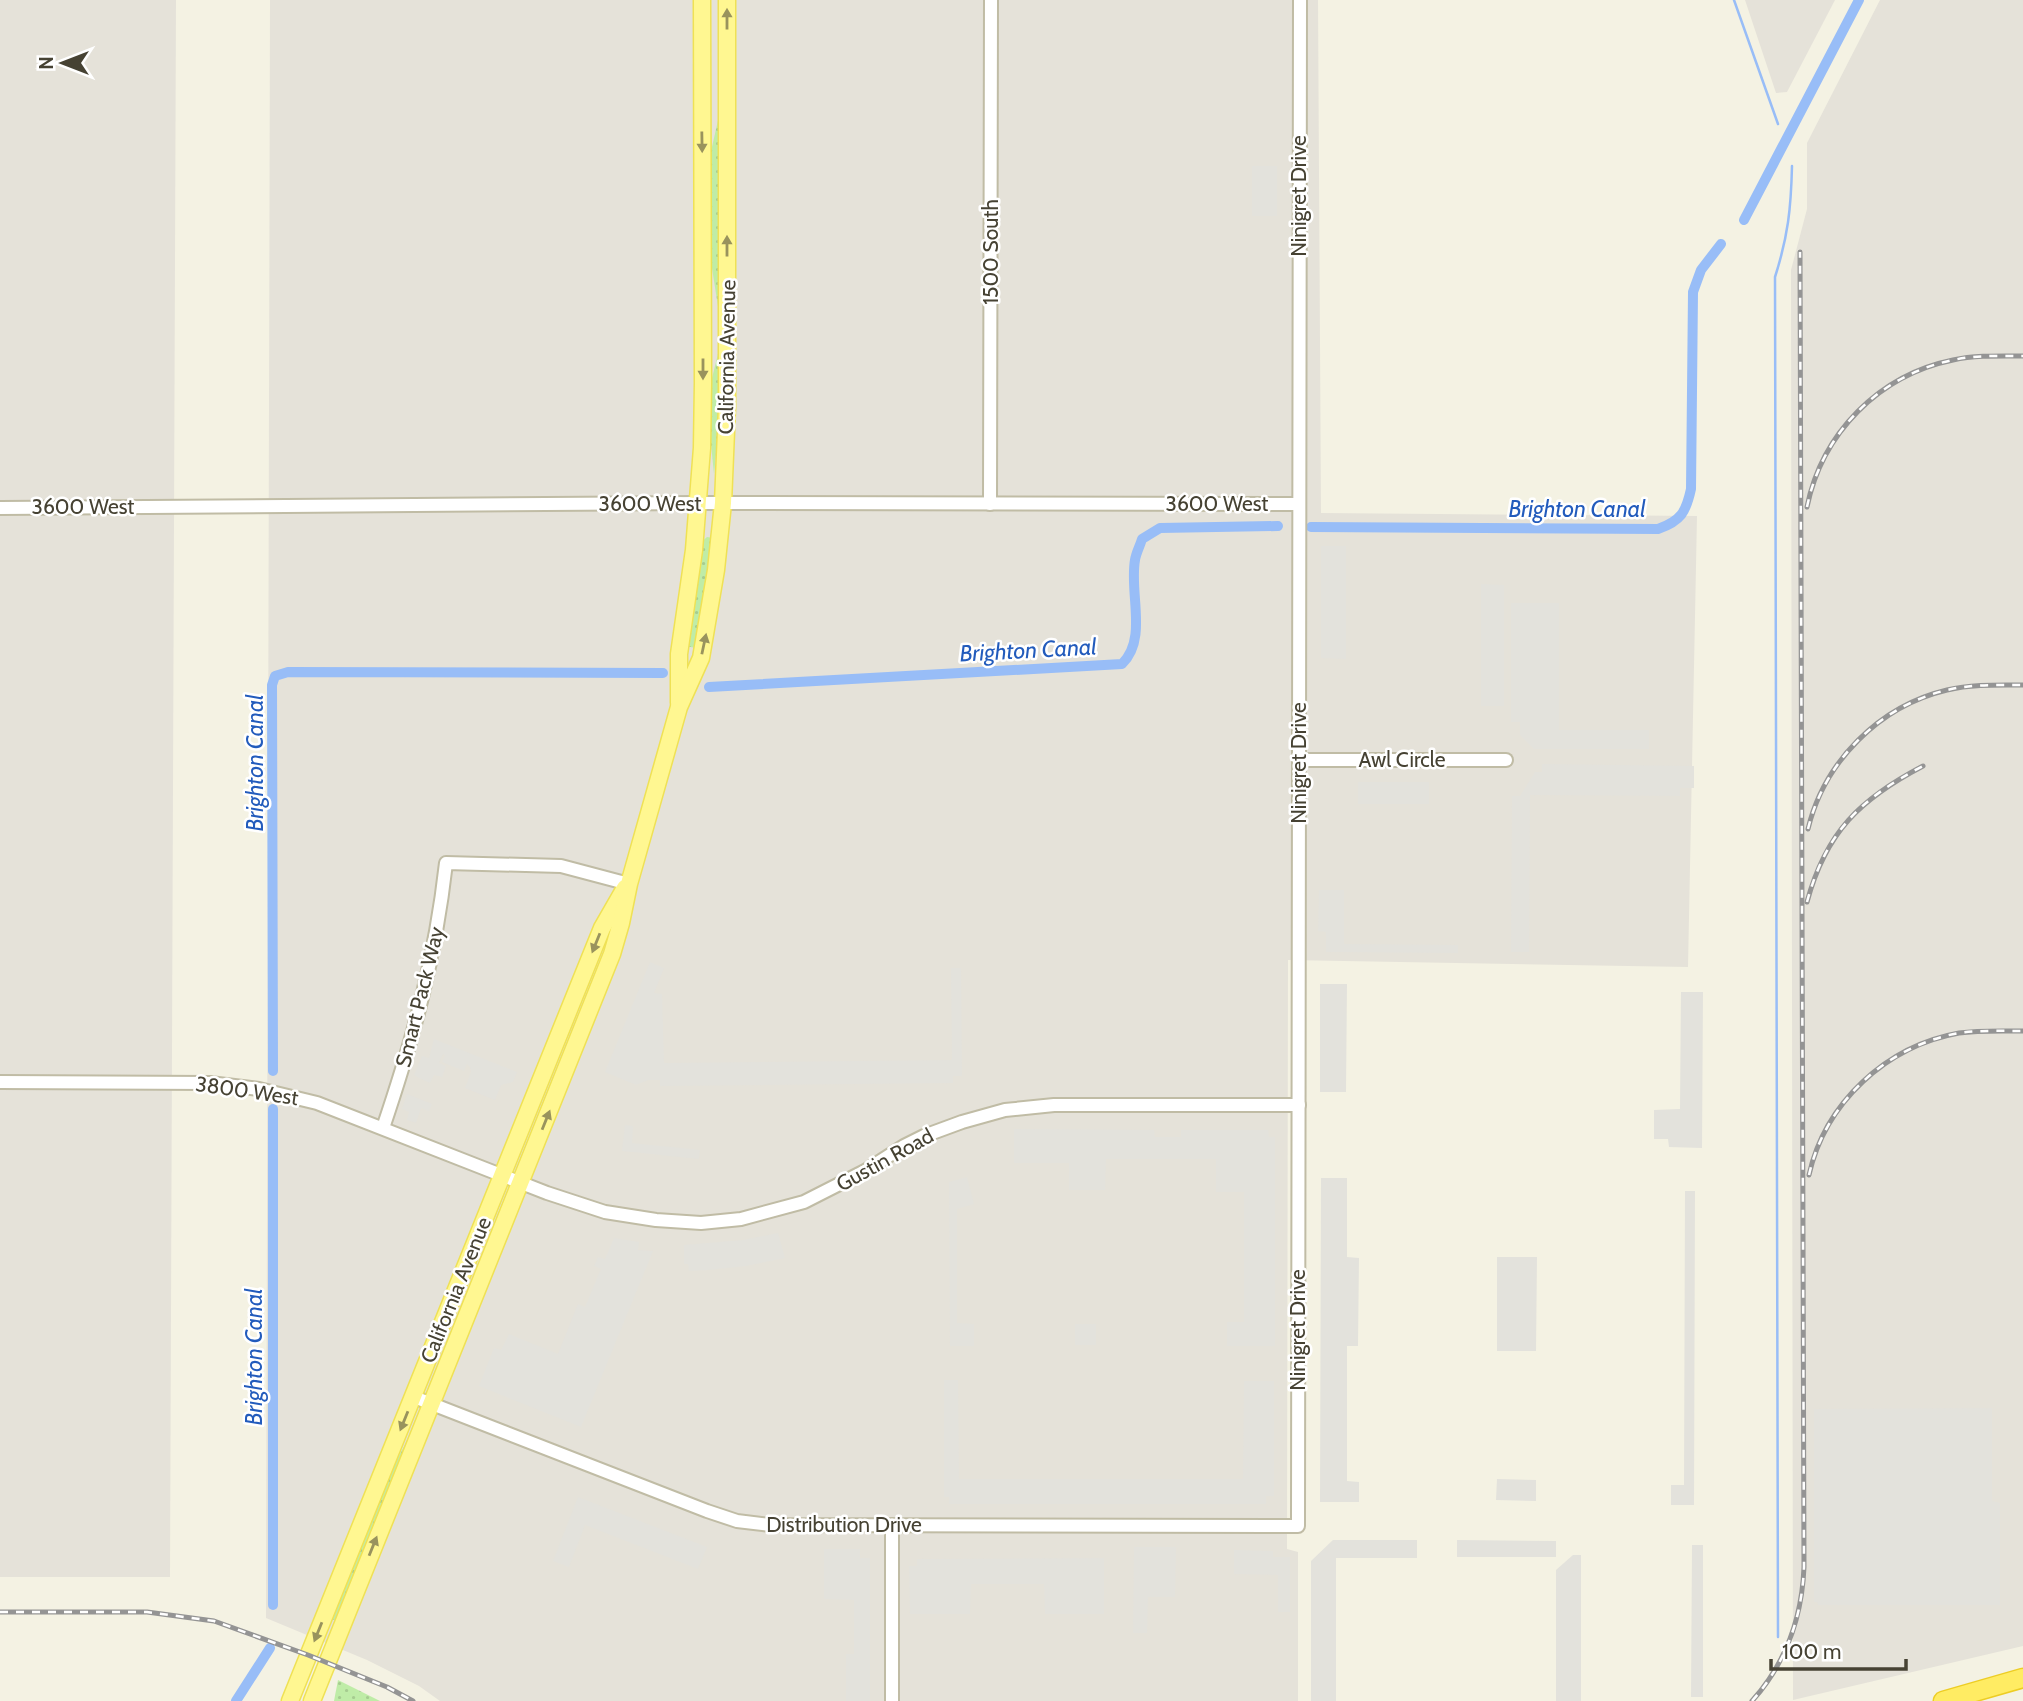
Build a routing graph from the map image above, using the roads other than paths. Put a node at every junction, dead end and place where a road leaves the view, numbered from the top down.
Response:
1 (702, 0) edge
2 (727, 0) edge
3 (991, 0) edge
4 (1300, 0) edge
5 (727, 102) junction
6 (702, 103) junction
7 (703, 337) junction
8 (728, 337) junction
9 (698, 503) junction
10 (723, 503) junction
11 (990, 504) junction
12 (1299, 504) junction
13 (0, 508) edge
14 (679, 707) junction
15 (1299, 760) junction
16 (1506, 760) dead end
17 (629, 884) junction
18 (0, 1082) edge
19 (1299, 1105) junction
20 (383, 1128) junction
21 (502, 1175) junction
22 (521, 1183) junction
23 (414, 1397) junction
24 (431, 1404) junction
25 (892, 1525) junction
26 (1298, 1526) joint
27 (2023, 1678) edge
28 (290, 1701) edge
29 (312, 1701) edge
30 (892, 1701) edge
31 (1943, 1701) edge

1 - 6 main road, California Avenue
5 -> 2 main road, California Avenue
3 - 11 street, 1500 South
4 - 12 street, Ninigret Drive
5 - 6 main road
8 -> 5 main road, California Avenue
6 -> 7 main road, California Avenue
7 - 8 main road
7 -> 9 main road, California Avenue
8 - 10 main road, California Avenue
9 - 10 street, 3600 West
9 - 13 street, 3600 West
9 - 14 main road, California Avenue
10 - 11 street, 3600 West
14 -> 10 main road, California Avenue
11 - 12 street, 3600 West
12 - 15 street, Ninigret Drive
14 - 17 main road, California Avenue
15 - 16 street, Awl Circle
15 - 19 street, Ninigret Drive
17 - 20 street, Smart Pack Way
17 -> 21 main road, California Avenue
22 -> 17 main road, California Avenue
18 - 20 street, 3800 West
19 - 22 street, Gustin Road
19 - 26 street, Ninigret Drive
20 - 21 street, 3800 West
21 - 22 street, 3800 West
21 - 23 main road, California Avenue
22 - 24 main road, California Avenue
23 - 24 street, Distribution Drive
23 -> 28 main road, California Avenue
24 - 25 street, Distribution Drive
29 -> 24 main road, California Avenue
25 - 26 street, Distribution Drive
25 - 30 street
27 - 31 highway

